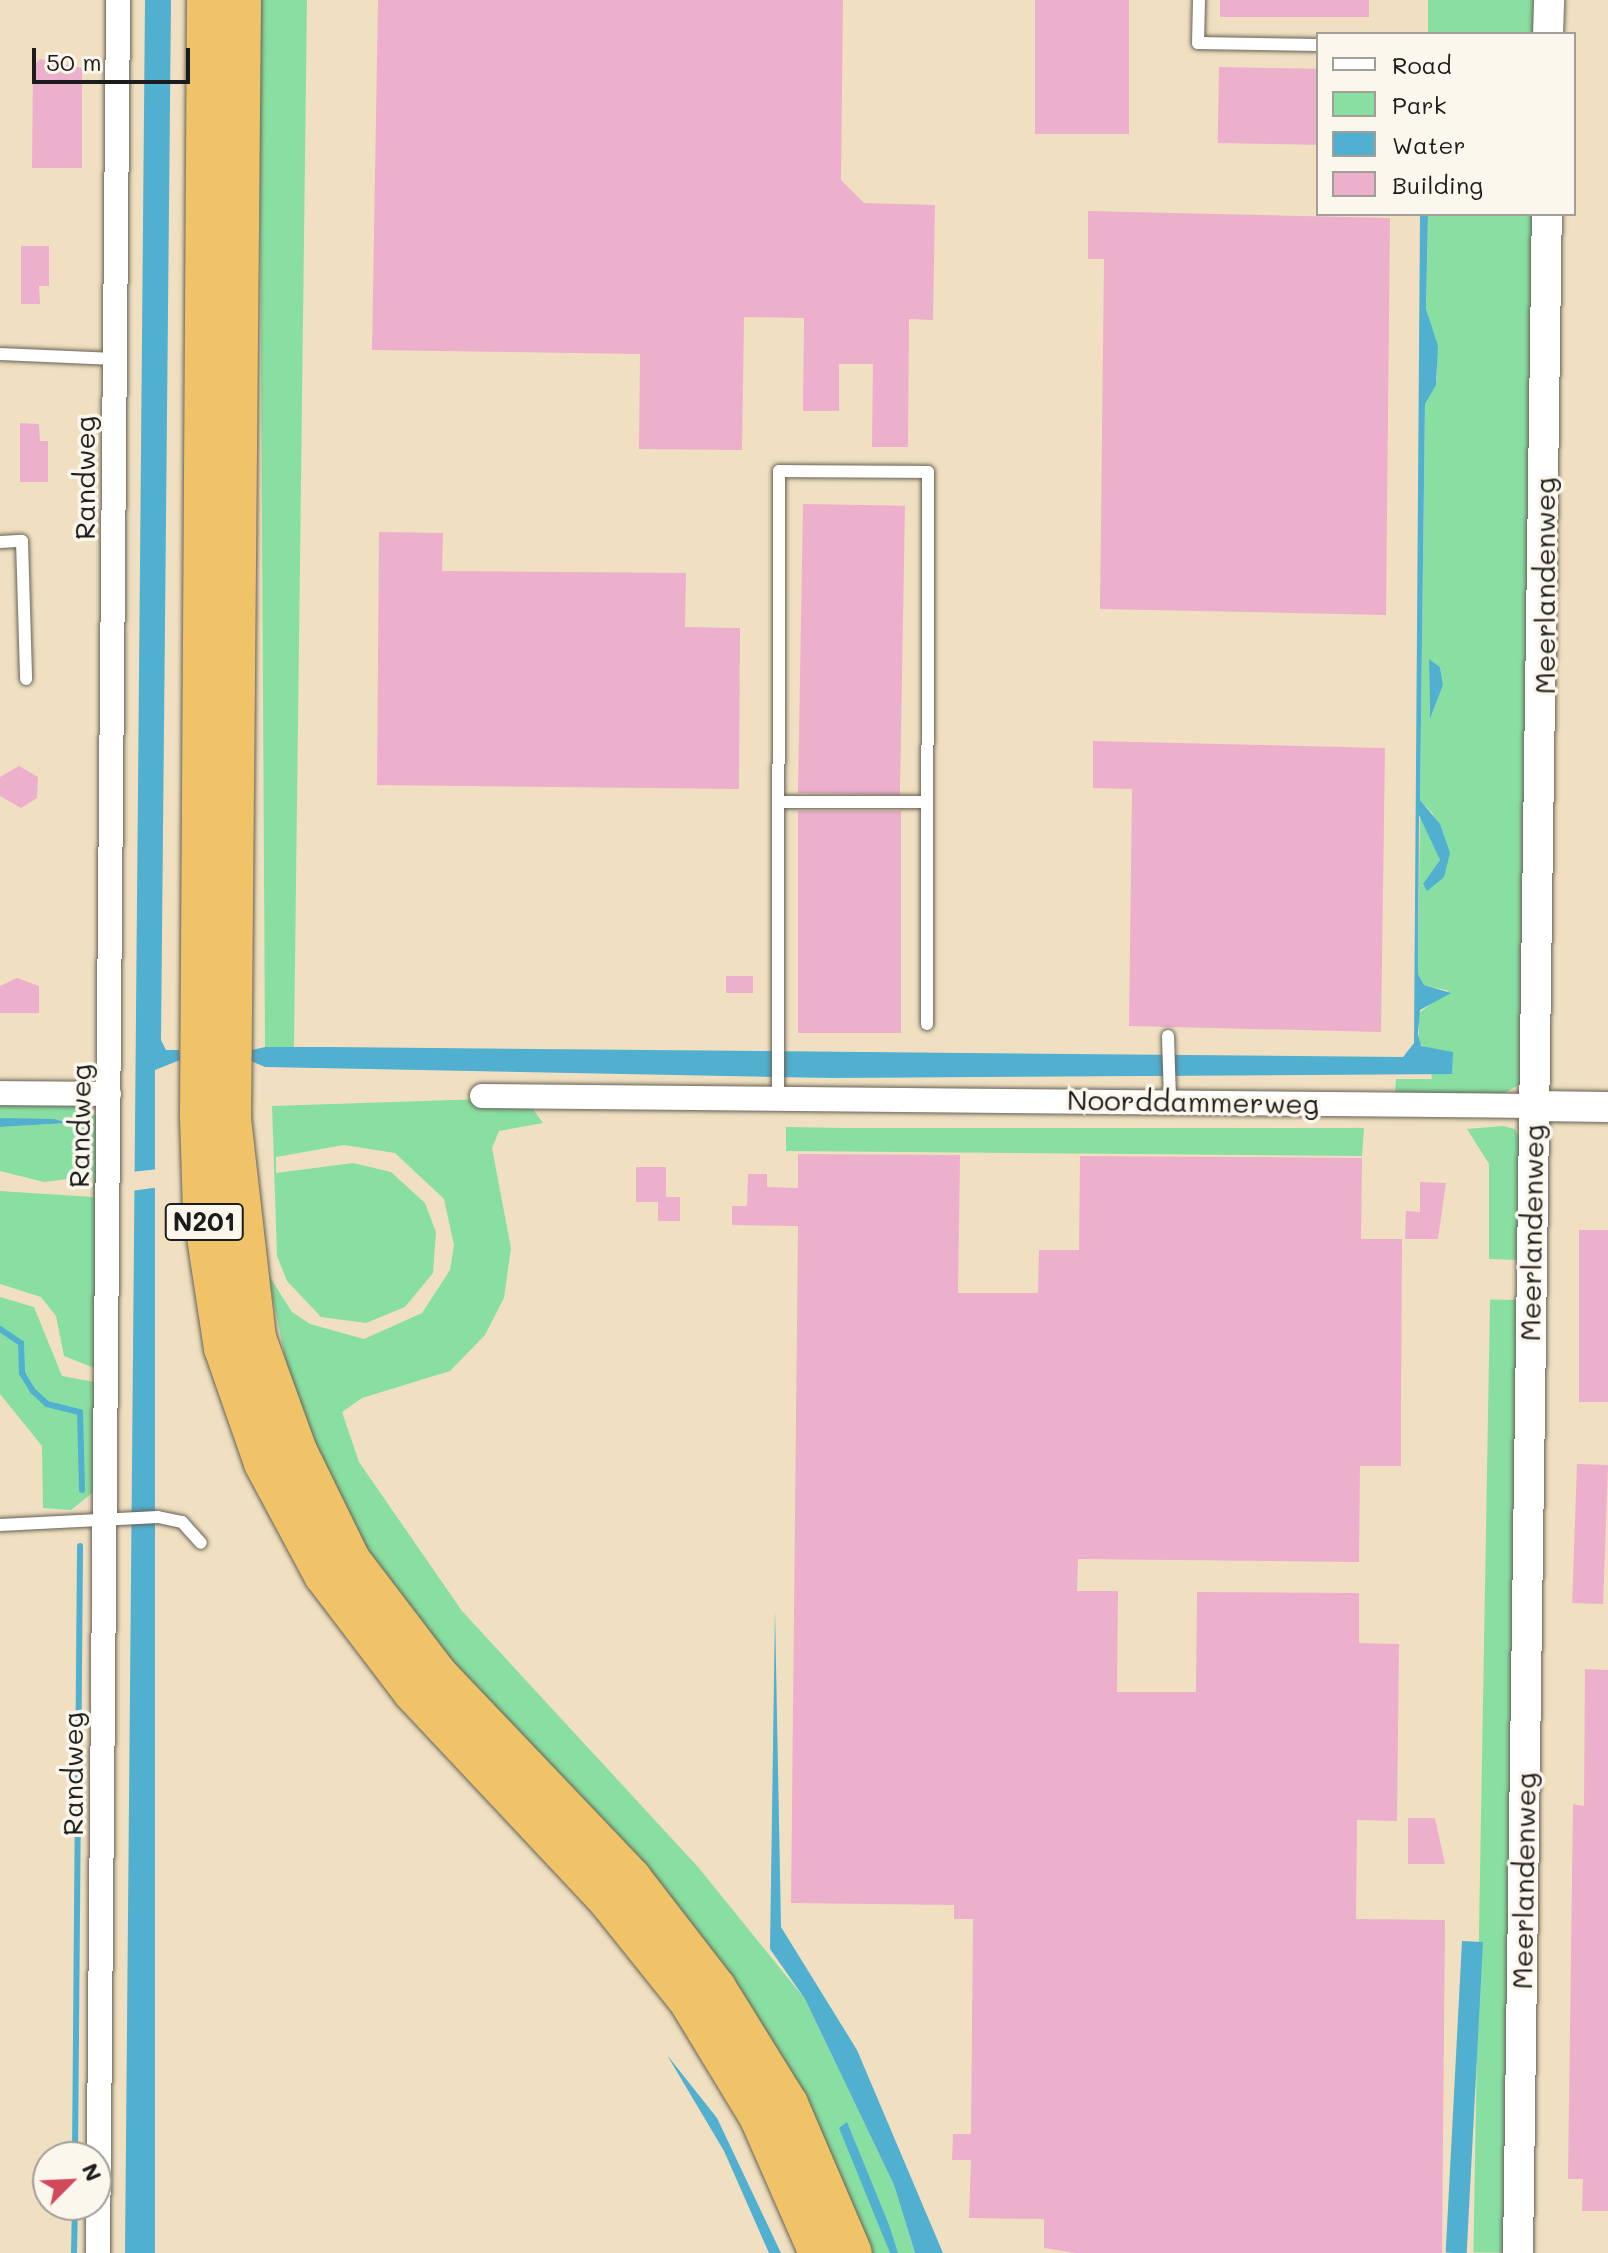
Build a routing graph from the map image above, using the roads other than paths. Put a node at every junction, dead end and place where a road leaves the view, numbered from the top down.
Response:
1 (118, 0) edge
2 (207, 0) edge
3 (241, 0) edge
4 (1199, 0) edge
5 (1549, 0) edge
6 (1548, 32) edge
7 (1316, 45) edge
8 (1547, 216) edge
9 (0, 354) edge
10 (115, 359) junction
11 (0, 542) edge
12 (26, 679) dead end
13 (778, 802) junction
14 (927, 802) junction
15 (927, 1024) dead end
16 (1168, 1039) dead end
17 (0, 1093) edge
18 (109, 1094) junction
19 (778, 1094) junction
20 (1169, 1095) junction
21 (482, 1096) dead end
22 (1534, 1106) junction
23 (1608, 1107) edge
24 (104, 1518) junction
25 (0, 1525) edge
26 (201, 1543) dead end
27 (98, 2253) edge
28 (819, 2253) edge
29 (852, 2253) edge
30 (1518, 2253) edge

1 - 10 street, Randweg
2 - 28 highway, N201
3 - 29 highway, N201
4 - 7 lane
5 - 6 street
8 - 22 street, Meerlandenweg
9 - 10 lane
10 - 18 street, Randweg
11 - 12 lane
13 - 14 lane
13 - 14 lane
13 - 19 lane
14 - 15 lane
16 - 20 lane
17 - 18 street
18 - 24 street, Randweg
19 - 20 street, Noorddammerweg
19 - 21 street, Noorddammerweg
20 - 22 street, Noorddammerweg
22 - 23 street, Noorddammerweg
22 - 30 street, Meerlandenweg
24 - 25 lane
24 - 26 lane
24 - 27 street, Randweg

